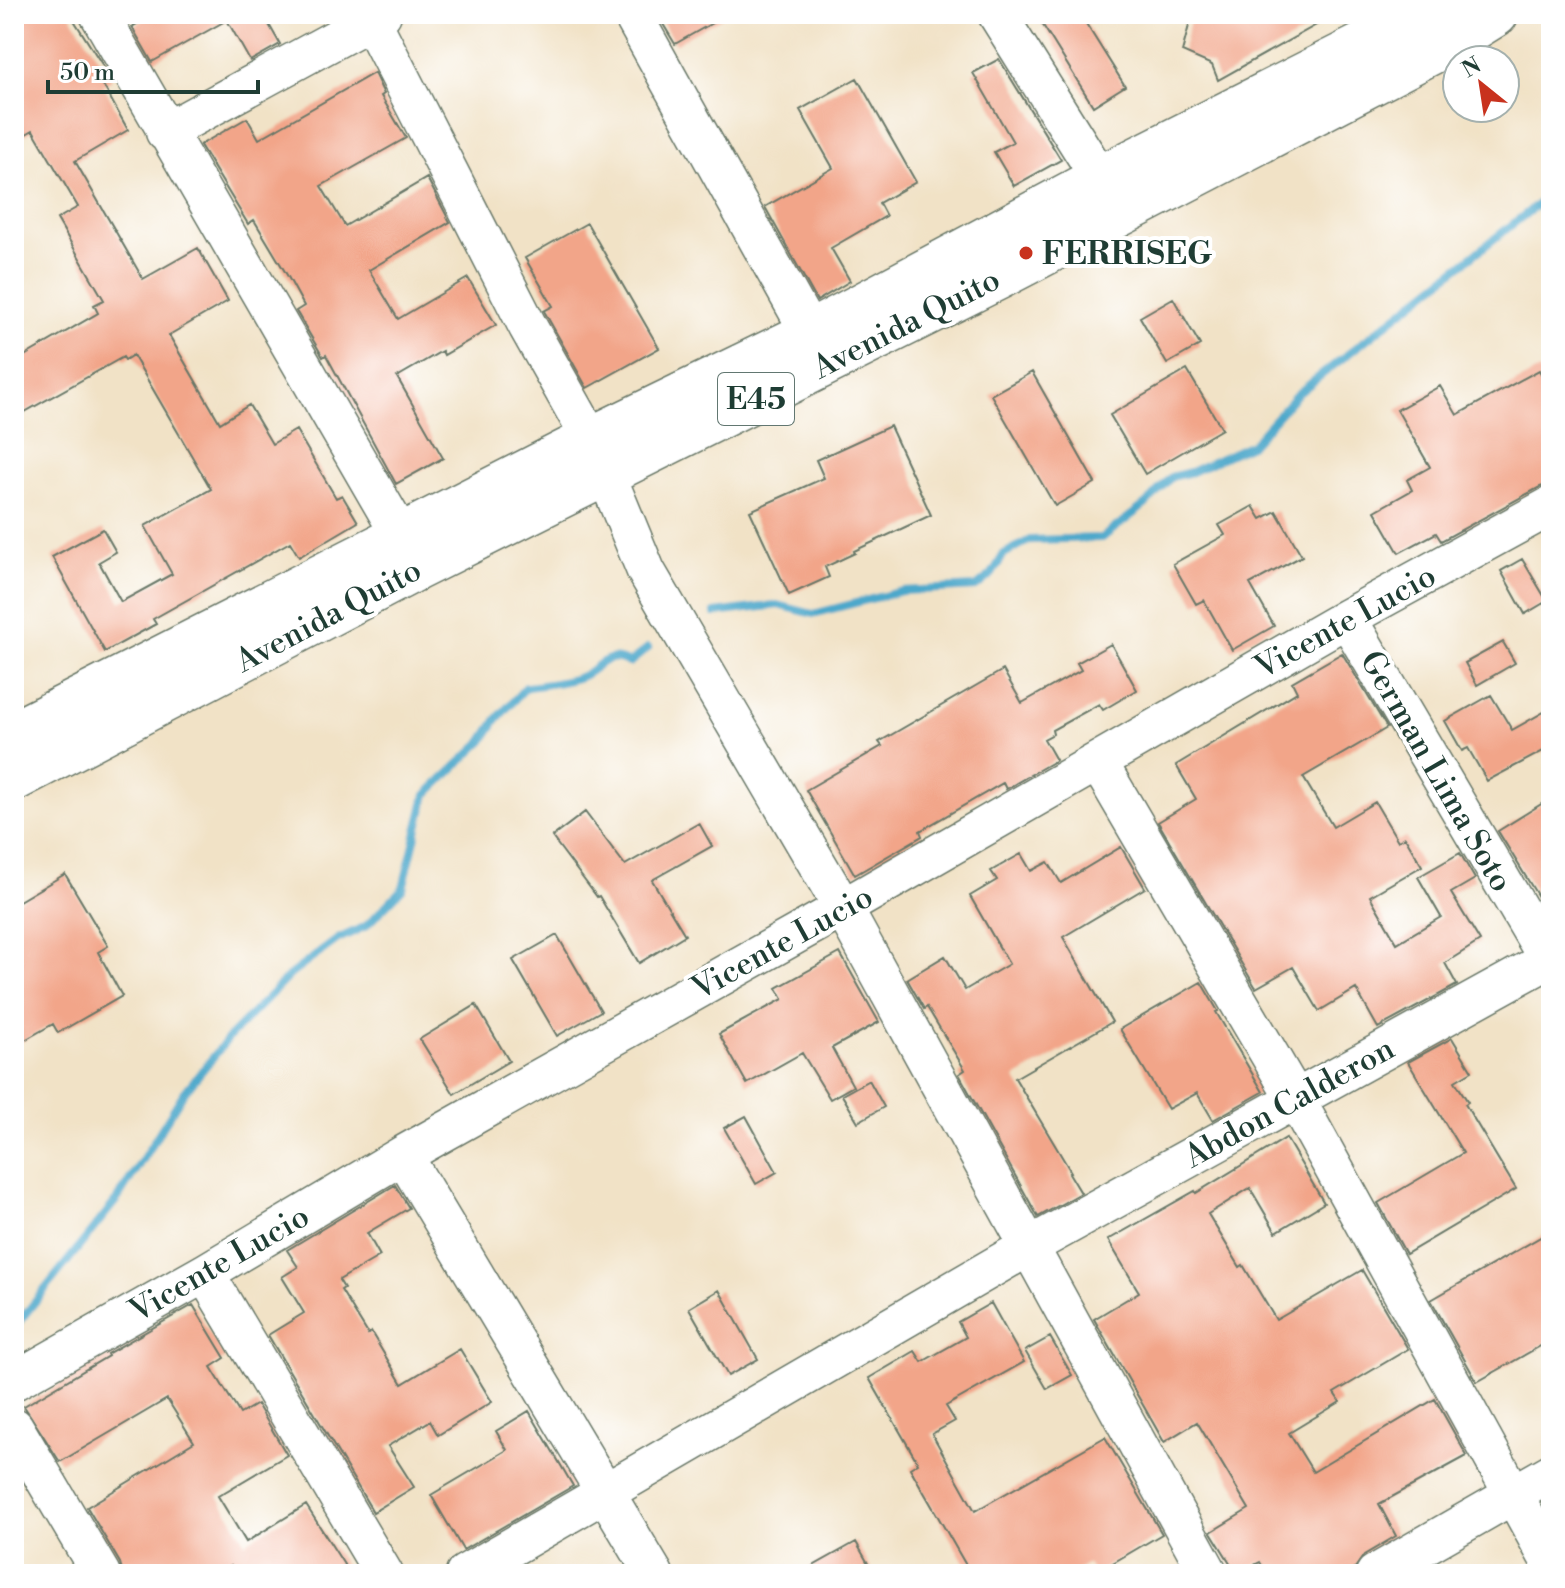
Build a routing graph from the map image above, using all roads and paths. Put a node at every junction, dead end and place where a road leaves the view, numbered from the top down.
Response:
1 (99, 14) edge
2 (632, 14) edge
3 (997, 14) edge
4 (1425, 14) edge
5 (1496, 14) edge
6 (374, 16) edge
7 (165, 132) junction
8 (1100, 178) junction
9 (810, 333) junction
10 (598, 457) junction
11 (1551, 506) edge
12 (401, 536) junction
13 (1347, 618) junction
14 (14, 733) edge
15 (1098, 762) junction
16 (14, 779) edge
17 (843, 908) junction
18 (1550, 961) edge
19 (1295, 1098) junction
20 (403, 1155) junction
21 (1028, 1247) junction
22 (205, 1273) junction
23 (14, 1381) edge
24 (14, 1427) edge
25 (1551, 1473) edge
26 (608, 1493) junction
27 (1512, 1493) junction
28 (1551, 1563) edge
29 (101, 1574) edge
30 (384, 1574) edge
31 (465, 1574) edge
32 (654, 1574) edge
33 (1209, 1574) edge
34 (1375, 1574) edge

1 - 7 street
2 - 9 street
3 - 8 street
4 - 8 highway, Avenida Quito / E45
5 - 10 highway, Avenida Quito / E45
6 - 7 street
6 - 10 street
7 - 12 street
8 - 9 highway, Avenida Quito / E45
9 - 10 highway, Avenida Quito / E45
10 - 12 highway, Avenida Quito / E45
10 - 16 highway, Avenida Quito / E45
10 - 17 street
11 - 13 street, Vicente Lucio
12 - 14 highway, Avenida Quito / E45
13 - 15 street, Vicente Lucio
13 - 18 street, German Lima Soto
15 - 17 street, Vicente Lucio
15 - 19 street
17 - 20 street, Vicente Lucio
17 - 21 street
18 - 19 street, Abdon Calderon
19 - 21 street, Abdon Calderon
19 - 27 street
20 - 22 street, Vicente Lucio
20 - 26 street
21 - 26 street, Abdon Calderon
21 - 33 street
22 - 23 street, Vicente Lucio
22 - 30 street
24 - 29 street
25 - 27 street
26 - 31 street, Abdon Calderon
26 - 32 street
27 - 28 street
27 - 34 street

